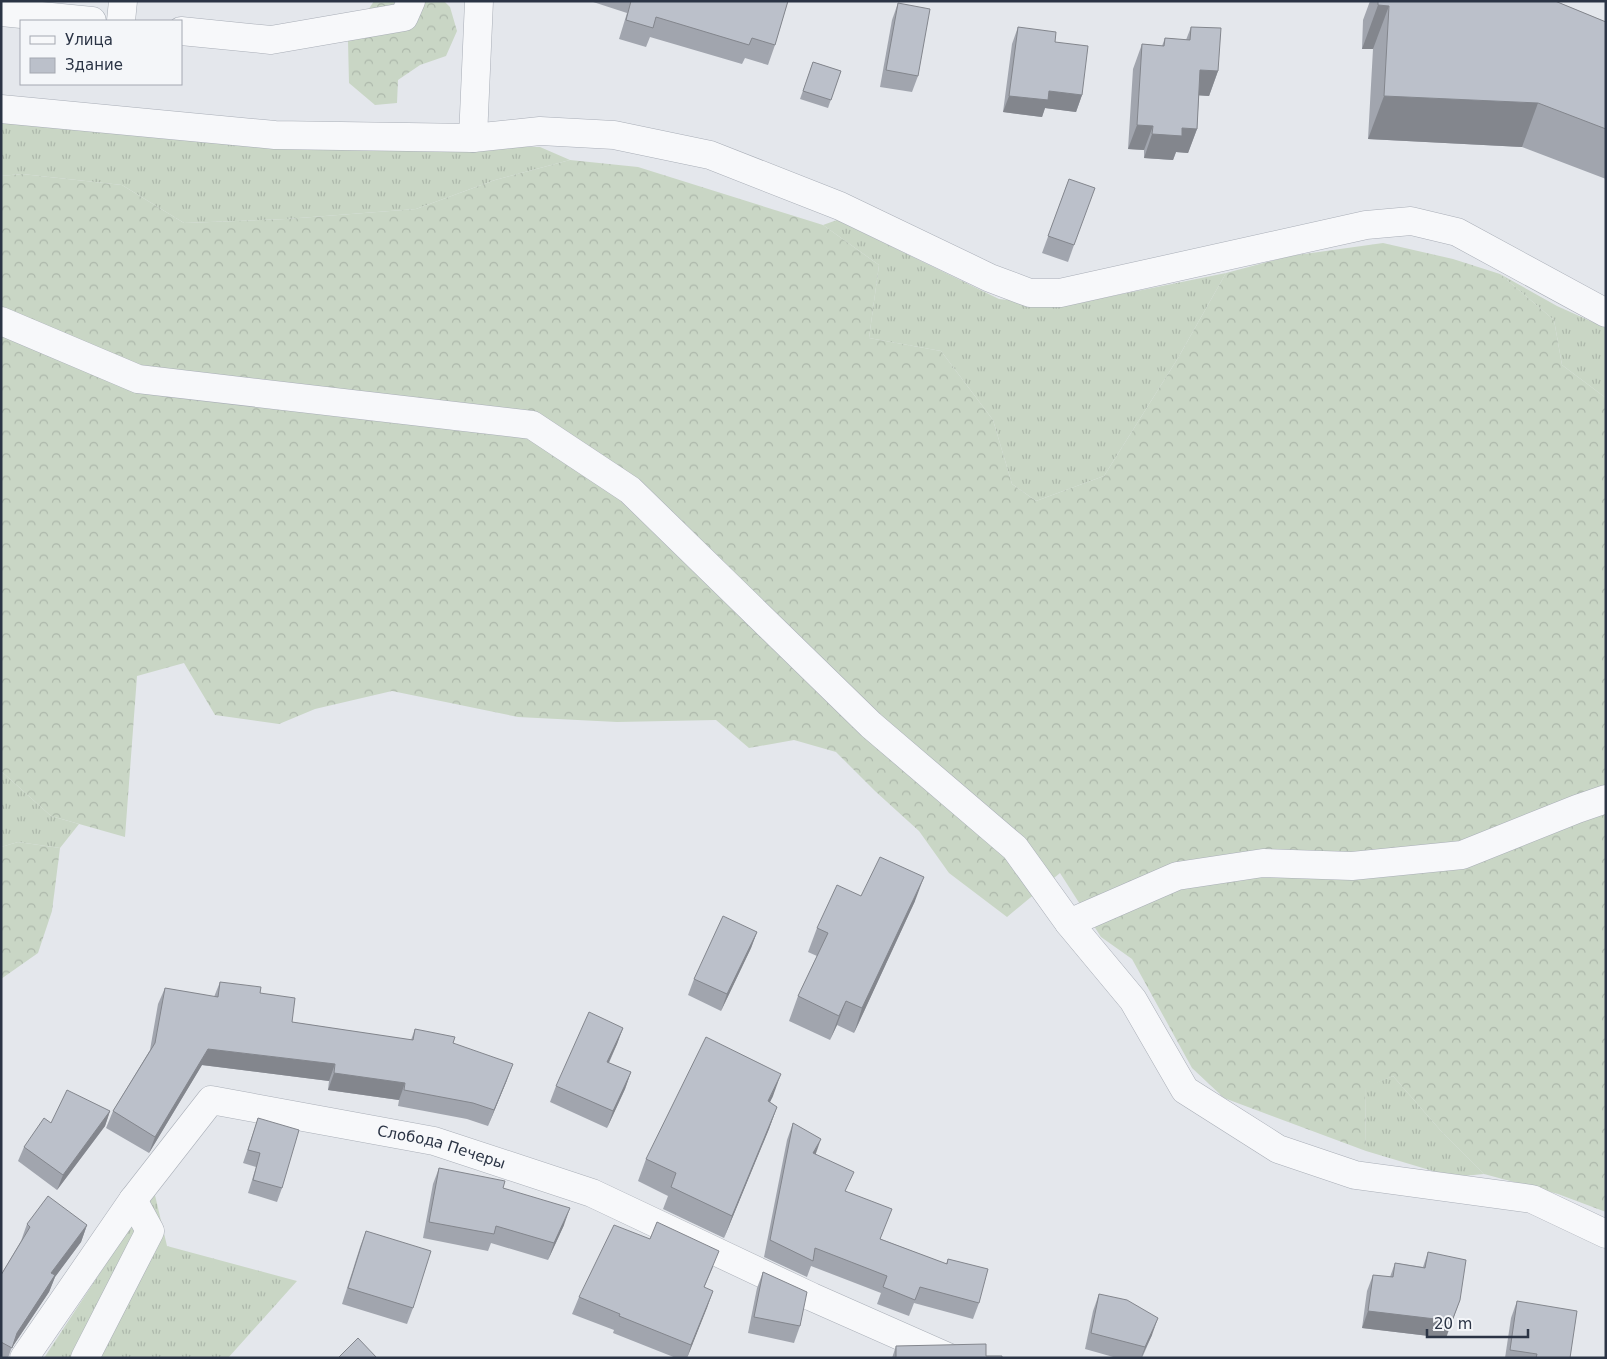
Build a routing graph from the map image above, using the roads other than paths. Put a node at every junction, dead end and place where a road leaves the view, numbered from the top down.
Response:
1 (123, 1) edge
2 (411, 1) edge
3 (478, 1) edge
4 (1, 12) edge
5 (82, 20) edge
6 (121, 20) edge
7 (182, 31) edge
8 (1, 109) edge
9 (473, 138) junction
10 (1606, 313) edge
11 (1, 321) edge
12 (1606, 799) edge
13 (1069, 923) junction
14 (133, 1200) junction
15 (1606, 1234) edge
16 (24, 1358) edge
17 (85, 1358) edge
18 (950, 1358) edge

1 - 6 street
2 - 7 street
3 - 9 street
4 - 5 street
8 - 9 street
9 - 10 street
11 - 13 street
12 - 13 street
13 - 15 street
14 - 16 street, Слобода Печеры
14 - 17 street
14 - 18 street, Слобода Печеры

